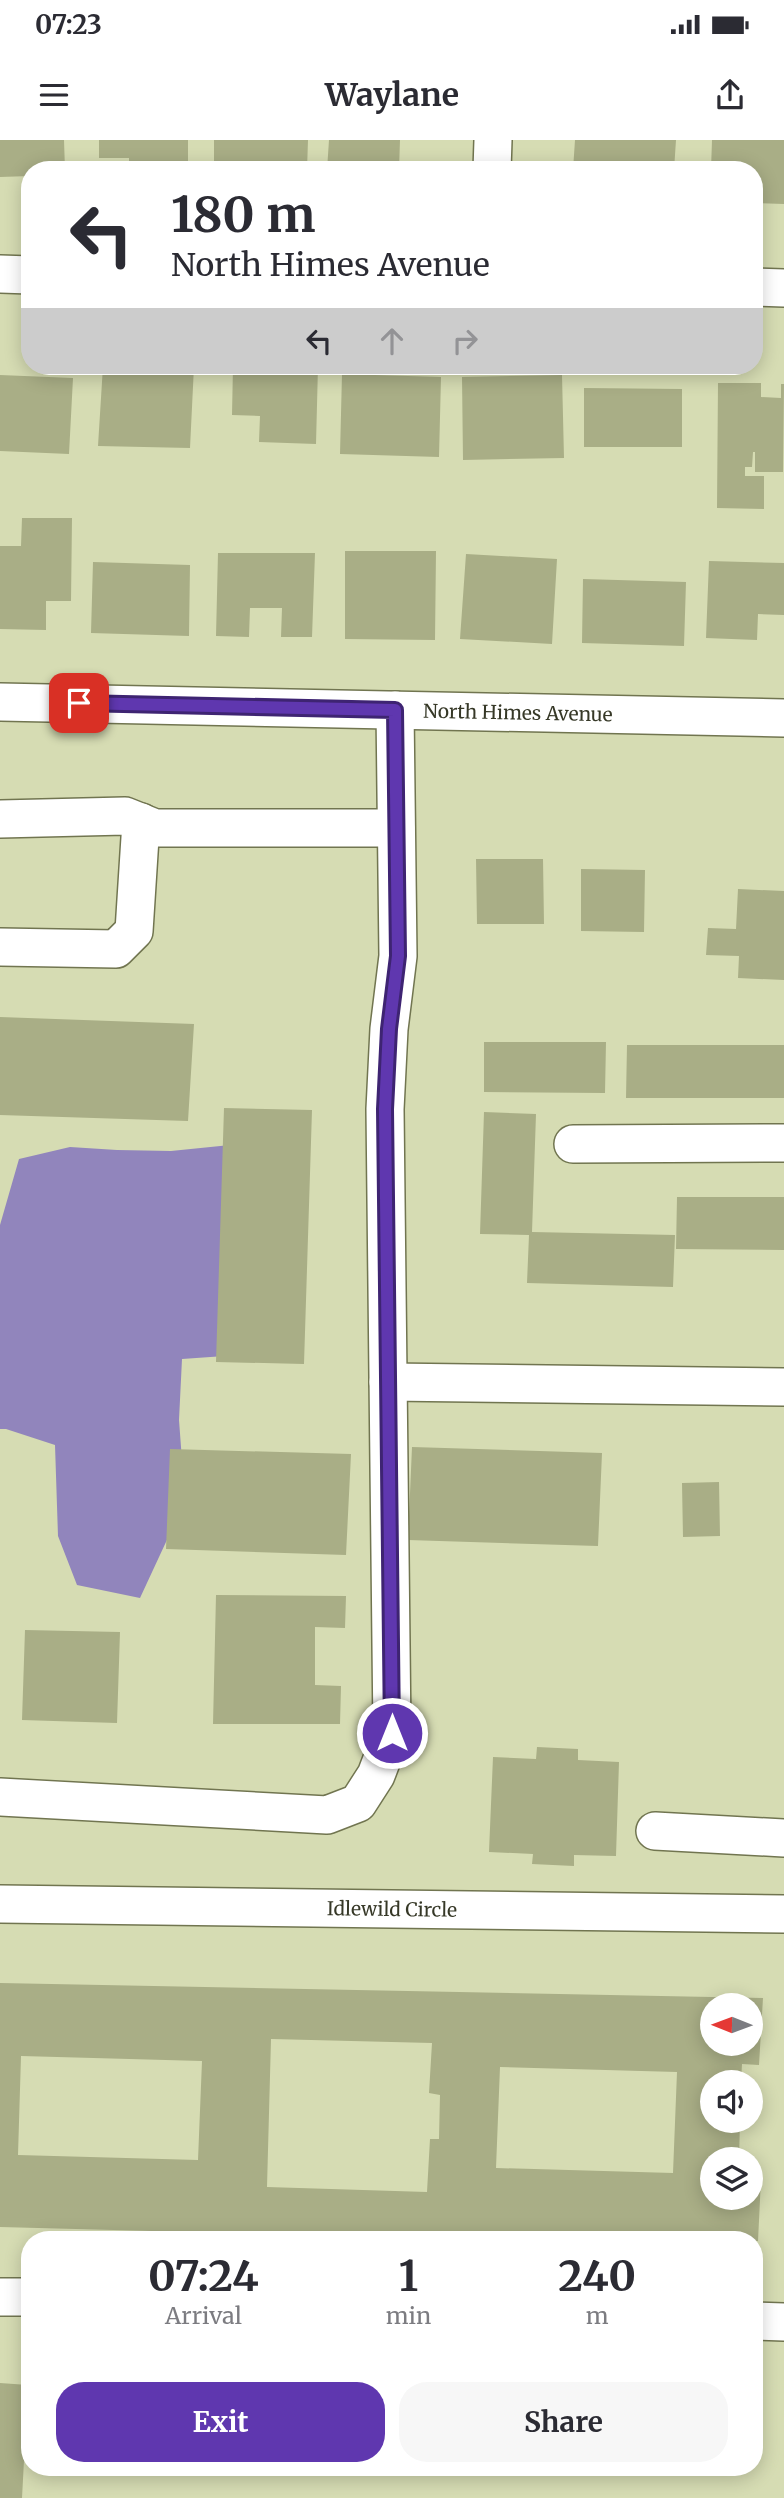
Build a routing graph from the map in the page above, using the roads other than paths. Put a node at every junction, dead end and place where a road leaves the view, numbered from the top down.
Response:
1 (493, 140) edge
2 (492, 161) edge
3 (0, 274) edge
4 (21, 275) edge
5 (763, 287) edge
6 (784, 288) edge
7 (0, 702) edge
8 (395, 710) junction
9 (784, 718) edge
10 (0, 820) edge
11 (141, 822) junction
12 (396, 828) junction
13 (0, 947) edge
14 (784, 1143) edge
15 (573, 1144) dead end
16 (388, 1382) junction
17 (784, 1387) edge
18 (0, 1797) edge
19 (655, 1830) dead end
20 (784, 1838) edge
21 (0, 1904) edge
22 (784, 1914) edge
23 (0, 2297) edge
24 (21, 2298) edge
25 (763, 2321) edge
26 (784, 2322) edge

1 - 2 street
3 - 4 street
5 - 6 street
7 - 8 street, North Himes Avenue
8 - 9 street, North Himes Avenue
8 - 12 street
10 - 11 street
11 - 12 street
11 - 13 street
12 - 16 street
14 - 15 street
16 - 17 street
16 - 18 street
19 - 20 street
21 - 22 street, Idlewild Circle
23 - 24 street
25 - 26 street

